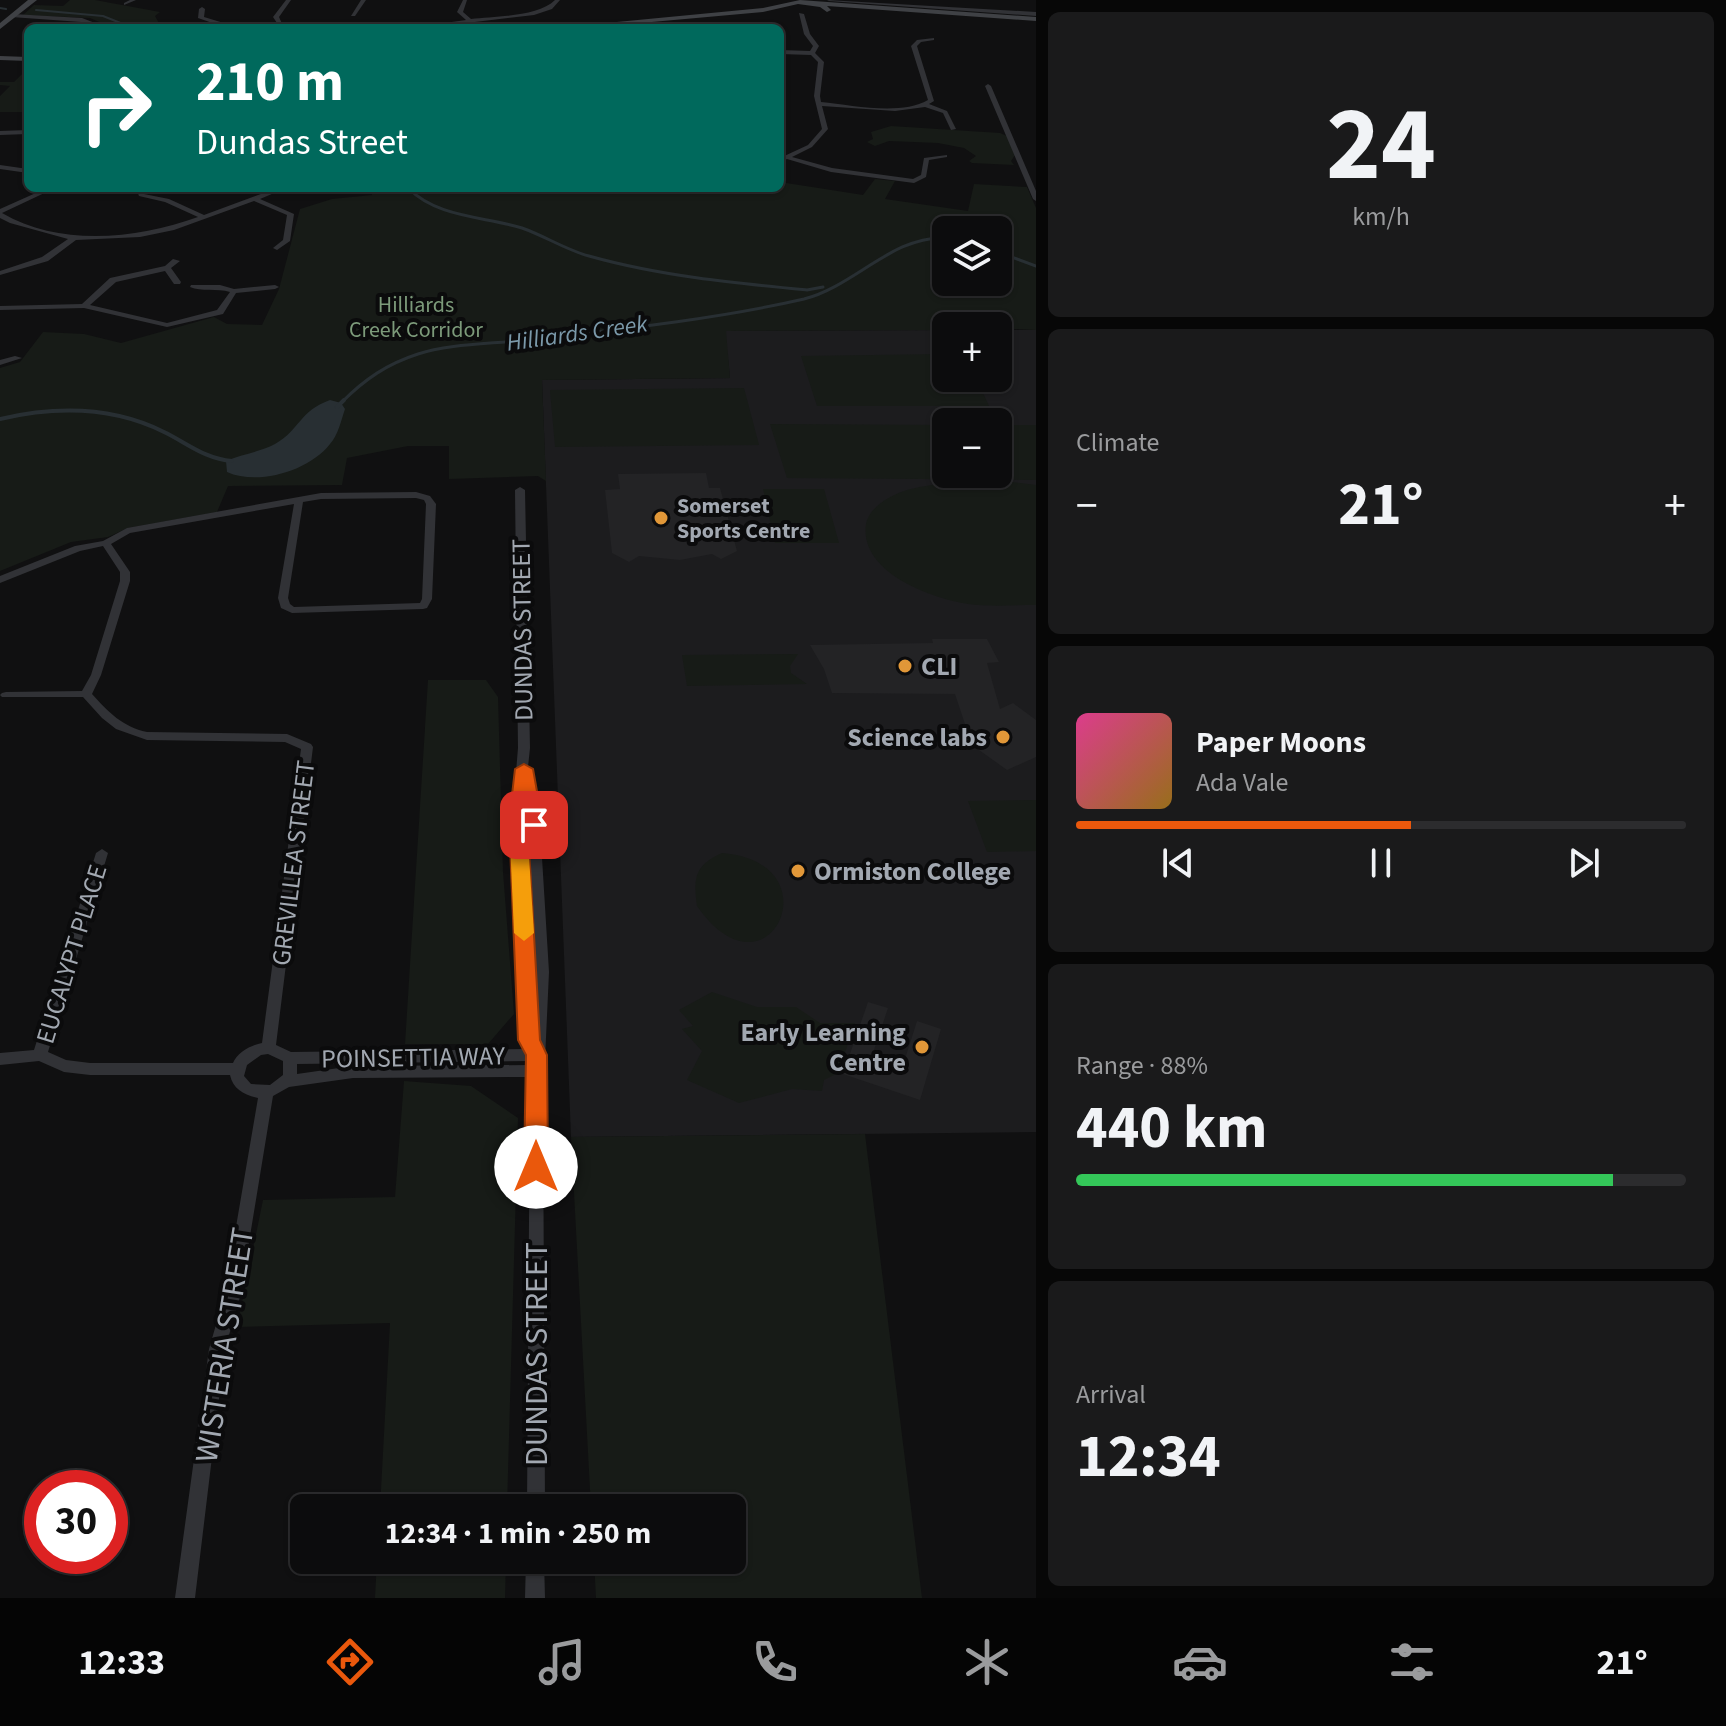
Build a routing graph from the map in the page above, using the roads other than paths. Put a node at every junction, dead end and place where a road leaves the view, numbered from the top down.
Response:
1 (33, 0) edge
2 (134, 0) edge
3 (289, 0) edge
4 (364, 0) edge
5 (465, 0) edge
6 (558, 0) edge
7 (829, 0) edge
8 (788, 2) edge
9 (808, 2) junction
10 (126, 4) dead end
11 (202, 9) dead end
12 (827, 10) junction
13 (908, 10) junction
14 (714, 12) junction
15 (797, 13) junction
16 (982, 14) junction
17 (353, 15) dead end
18 (13, 16) junction
19 (1036, 16) edge
20 (812, 17) dead end
21 (470, 21) junction
22 (94, 24) edge
23 (216, 24) edge
24 (281, 24) edge
25 (445, 24) edge
26 (597, 24) edge
27 (804, 25) junction
28 (0, 27) edge
29 (905, 39) dead end
30 (932, 39) dead end
31 (919, 41) junction
32 (784, 52) edge
33 (812, 53) junction
34 (3, 58) edge
35 (24, 59) edge
36 (988, 86) dead end
37 (819, 104) junction
38 (926, 105) junction
39 (953, 129) dead end
40 (24, 132) edge
41 (0, 133) edge
42 (911, 156) dead end
43 (945, 156) dead end
44 (789, 158) junction
45 (784, 159) edge
46 (926, 159) junction
47 (0, 167) edge
48 (24, 170) edge
49 (1034, 188) edge
50 (44, 192) edge
51 (140, 192) edge
52 (271, 192) edge
53 (126, 198) dead end
54 (253, 198) junction
55 (1036, 199) edge
56 (0, 213) edge
57 (202, 216) junction
58 (74, 238) junction
59 (277, 248) dead end
60 (176, 261) dead end
61 (167, 268) junction
62 (0, 273) edge
63 (177, 282) dead end
64 (194, 287) dead end
65 (275, 287) dead end
66 (234, 291) junction
67 (84, 306) junction
68 (0, 308) edge
69 (18, 358) dead end
70 (0, 363) edge
71 (520, 490) dead end
72 (299, 499) junction
73 (106, 543) junction
74 (0, 580) edge
75 (86, 694) junction
76 (6, 695) dead end
77 (102, 853) dead end
78 (269, 1048) junction
79 (40, 1055) junction
80 (290, 1058) junction
81 (0, 1059) edge
82 (536, 1063) junction
83 (237, 1069) junction
84 (286, 1082) junction
85 (266, 1092) junction
86 (536, 1494) edge
87 (535, 1574) edge
88 (185, 1598) edge
89 (535, 1598) edge

1 - 18 main road
2 - 10 street
3 - 24 street
4 - 17 street
5 - 21 street
6 - 21 street
7 - 16 street
8 - 9 main road
8 - 14 main road
8 - 15 main road
9 - 12 main road
9 - 13 main road
11 - 23 street
12 - 13 main road
12 - 15 main road
13 - 16 main road
14 - 15 main road
14 - 26 main road
15 - 27 street
16 - 19 main road
18 - 22 street
18 - 28 main road
20 - 27 street
21 - 25 street
27 - 33 street
29 - 31 street
30 - 31 street
31 - 38 street
32 - 33 street
33 - 37 street
34 - 35 main road
36 - 49 street
37 - 38 street
37 - 44 street
38 - 39 street
40 - 41 street
42 - 46 street
43 - 46 street
44 - 45 street
44 - 46 street
47 - 48 street
49 - 55 street
50 - 56 street
51 - 53 street
51 - 57 street
52 - 54 street
54 - 57 street
54 - 59 street
56 - 58 street
57 - 58 street
58 - 62 street
60 - 61 street
61 - 63 street
61 - 67 street
64 - 66 street
65 - 66 street
66 - 67 street
67 - 68 street
69 - 70 street
71 - 82 street, DUNDAS STREET
72 - 72 street
72 - 73 street
73 - 74 street
73 - 75 street
75 - 76 street
75 - 78 street, GREVILLEA STREET
77 - 79 street, EUCALYPT PLACE
78 - 80 street
78 - 83 street
79 - 81 street
79 - 83 street
80 - 82 street, POINSETTIA WAY
80 - 84 street
82 - 84 street, POINSETTIA WAY
82 - 86 street, DUNDAS STREET
83 - 85 street
84 - 85 street
85 - 88 street, WISTERIA STREET
87 - 89 street

